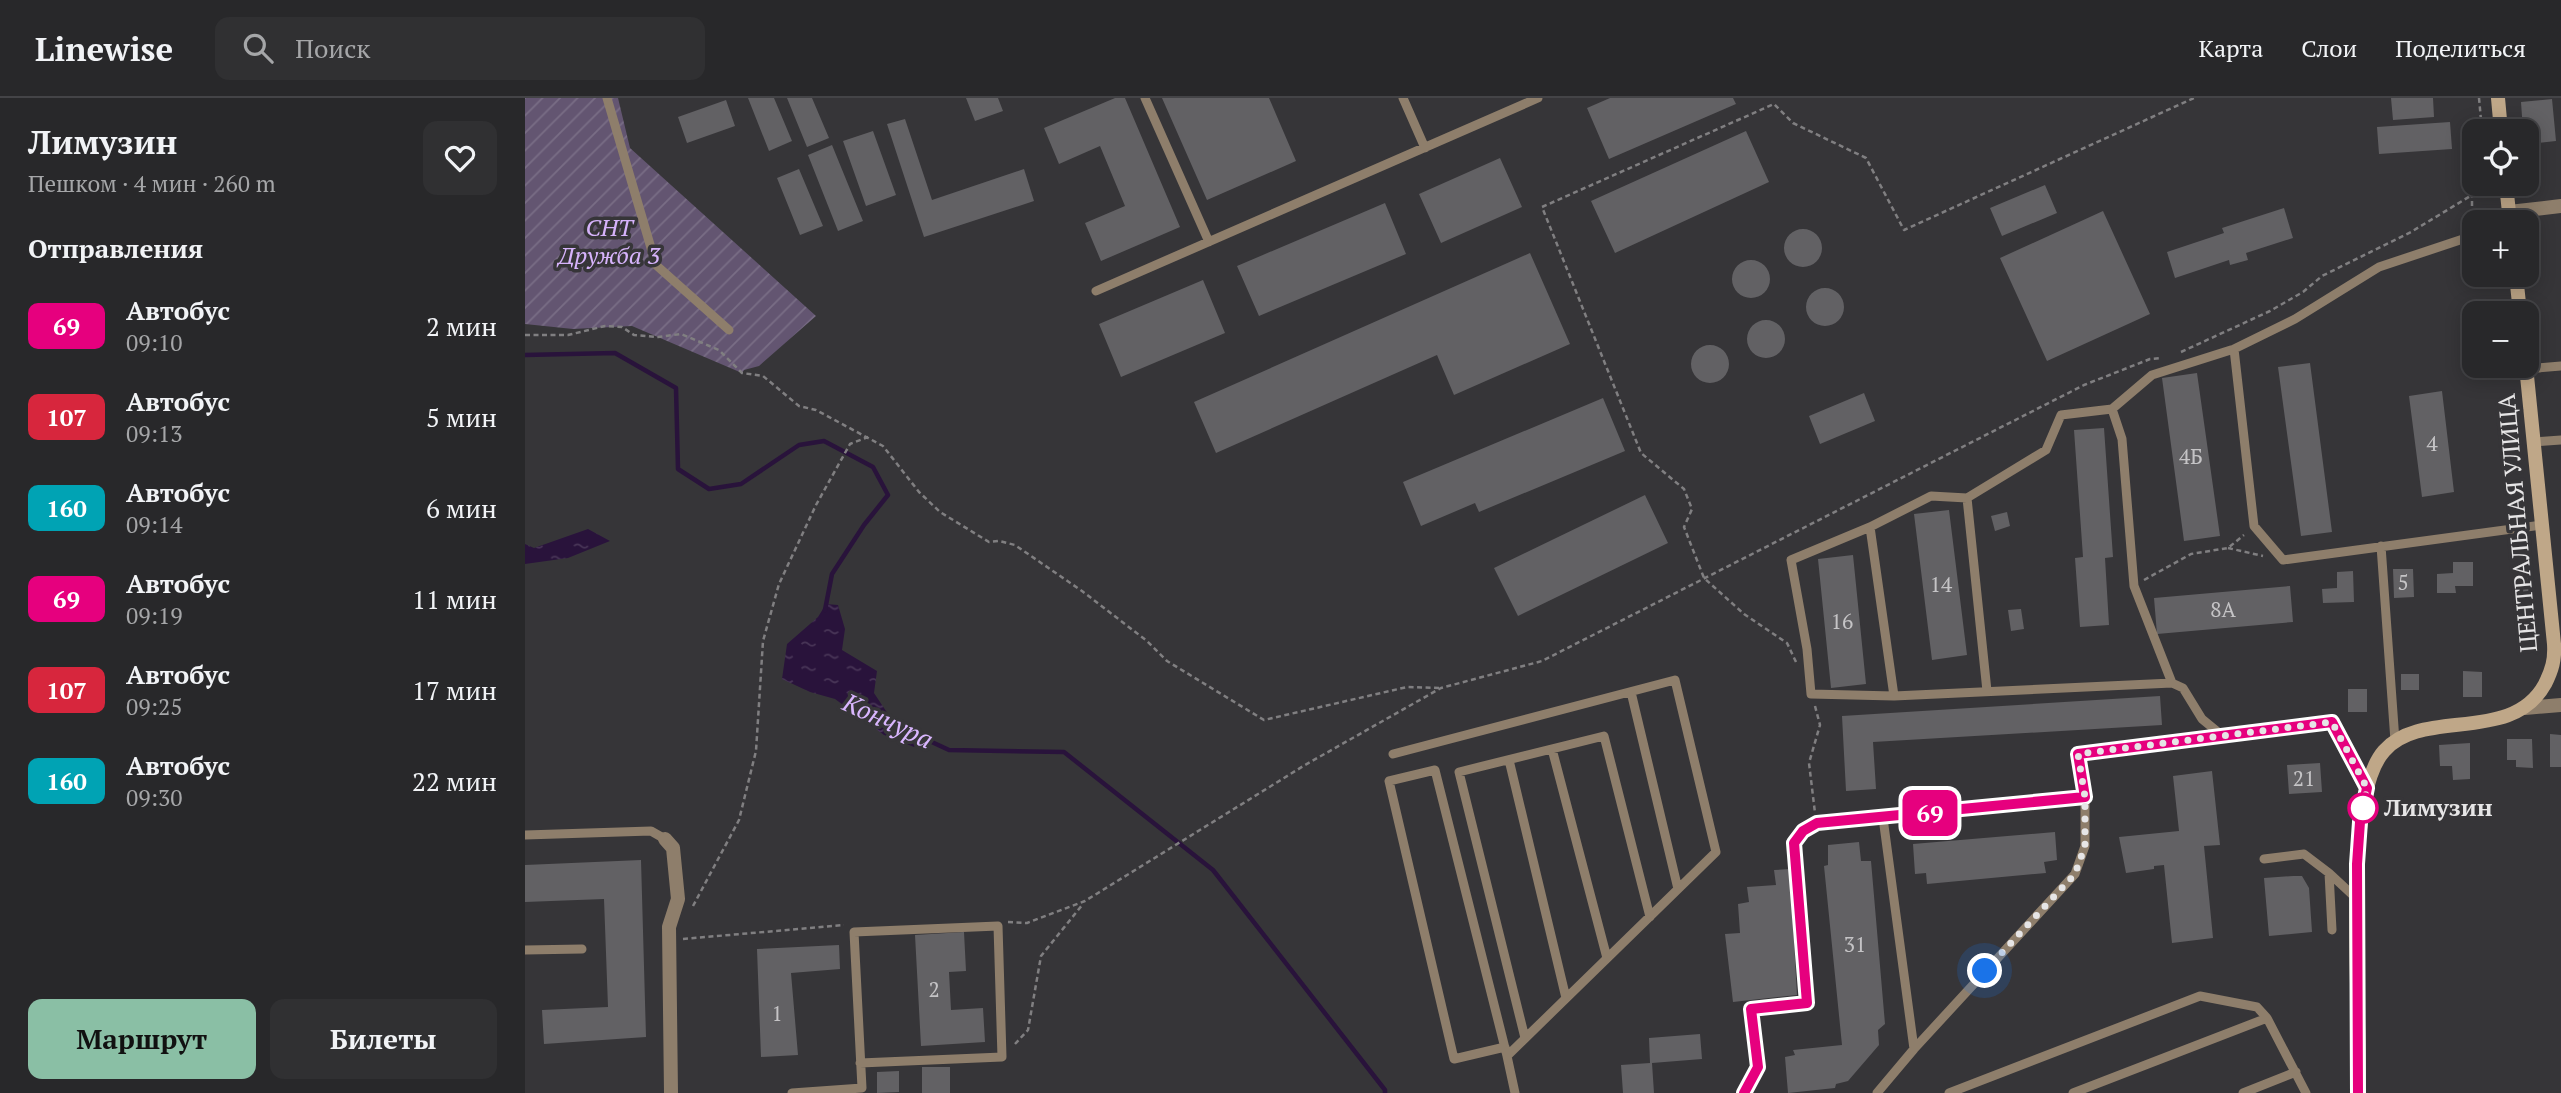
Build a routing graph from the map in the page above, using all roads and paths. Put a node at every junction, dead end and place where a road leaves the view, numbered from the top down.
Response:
1 (607, 98) edge
2 (1145, 98) edge
3 (1403, 98) edge
4 (1538, 98) edge
5 (2194, 98) edge
6 (2479, 98) edge
7 (2498, 98) edge
8 (2481, 119) edge
9 (2500, 119) edge
10 (1425, 148) junction
11 (2470, 196) edge
12 (2561, 206) edge
13 (2539, 211) edge
14 (2462, 240) edge
15 (1209, 242) junction
16 (1096, 291) dead end
17 (729, 330) dead end
18 (525, 335) edge
19 (2234, 349) junction
20 (2182, 351) dead end
21 (2169, 357) dead end
22 (2561, 366) edge
23 (2539, 367) edge
24 (2527, 378) edge
25 (2112, 410) junction
26 (868, 437) junction
27 (2561, 440) edge
28 (2534, 442) junction
29 (1967, 498) junction
30 (2542, 525) junction
31 (2254, 526) junction
32 (1870, 527) junction
33 (2381, 546) junction
34 (2228, 548) junction
35 (2283, 560) junction
36 (1705, 578) junction
37 (2134, 586) junction
38 (1799, 668) dead end
39 (2172, 683) junction
40 (1441, 688) junction
41 (1987, 691) junction
42 (1631, 692) junction
43 (1811, 694) junction
44 (1894, 696) junction
45 (2561, 705) edge
46 (2525, 708) junction
47 (2224, 737) junction
48 (2395, 741) junction
49 (1552, 749) junction
50 (1393, 754) dead end
51 (1509, 760) junction
52 (2367, 788) junction
53 (2085, 797) junction
54 (1883, 818) junction
55 (1817, 823) junction
56 (525, 835) edge
57 (666, 839) joint
58 (2264, 859) dead end
59 (2329, 873) junction
60 (1678, 889) junction
61 (2357, 899) junction
62 (691, 908) dead end
63 (1650, 917) junction
64 (2332, 930) dead end
65 (582, 949) dead end
66 (525, 950) edge
67 (1607, 958) junction
68 (1566, 998) junction
69 (2267, 1018) junction
70 (1028, 1030) dead end
71 (1525, 1038) junction
72 (1914, 1049) junction
73 (1506, 1051) junction
74 (860, 1063) junction
75 (2296, 1072) junction
76 (671, 1093) edge
77 (792, 1093) edge
78 (1515, 1093) edge
79 (1744, 1093) edge
80 (1877, 1093) edge
81 (1949, 1093) edge
82 (2073, 1093) edge
83 (2243, 1093) edge
84 (2306, 1093) edge
85 (2358, 1093) edge

1 - 17 lane
2 - 15 lane
3 - 10 lane
4 - 10 lane
5 - 36 path
6 - 8 path
7 - 9 main road
10 - 15 lane
11 - 20 path
12 - 13 street
14 - 19 lane
15 - 16 lane
18 - 26 path
19 - 25 lane
19 - 31 lane
21 - 36 path
22 - 23 lane
24 - 28 main road, ЦЕНТРАЛЬНАЯ УЛИЦА
25 - 29 lane
25 - 37 lane
26 - 40 path
26 - 62 path
27 - 28 lane
28 - 30 main road, ЦЕНТРАЛЬНАЯ УЛИЦА
29 - 32 lane
29 - 41 lane
30 - 33 lane
30 - 46 main road, ЦЕНТРАЛЬНАЯ УЛИЦА
31 - 34 path
31 - 35 lane
32 - 43 lane
32 - 44 lane
33 - 35 lane
33 - 48 lane
34 - 35 path
34 - 37 path
36 - 38 path
36 - 40 path
37 - 39 lane
39 - 41 lane
39 - 47 lane
40 - 70 path
41 - 44 lane
42 - 50 lane
42 - 60 lane
42 - 60 lane
43 - 44 lane
43 - 55 path
45 - 46 street
46 - 48 main road
47 - 52 lane
47 - 53 lane
48 - 52 main road
49 - 51 lane
49 - 63 lane
49 - 67 lane
51 - 68 lane
51 - 71 lane
52 - 61 main road
53 - 54 lane
53 - 72 lane
54 - 55 lane
54 - 72 lane
55 - 79 lane
56 - 57 lane
57 - 76 street
58 - 59 lane
59 - 61 lane
59 - 64 lane
60 - 63 lane
61 - 85 main road
63 - 67 lane
65 - 66 lane
67 - 68 lane
68 - 71 lane
69 - 75 lane
69 - 81 lane
69 - 82 lane
71 - 73 lane
72 - 80 lane
73 - 73 lane
73 - 78 lane
74 - 74 lane
74 - 77 lane
75 - 83 lane
75 - 84 lane

